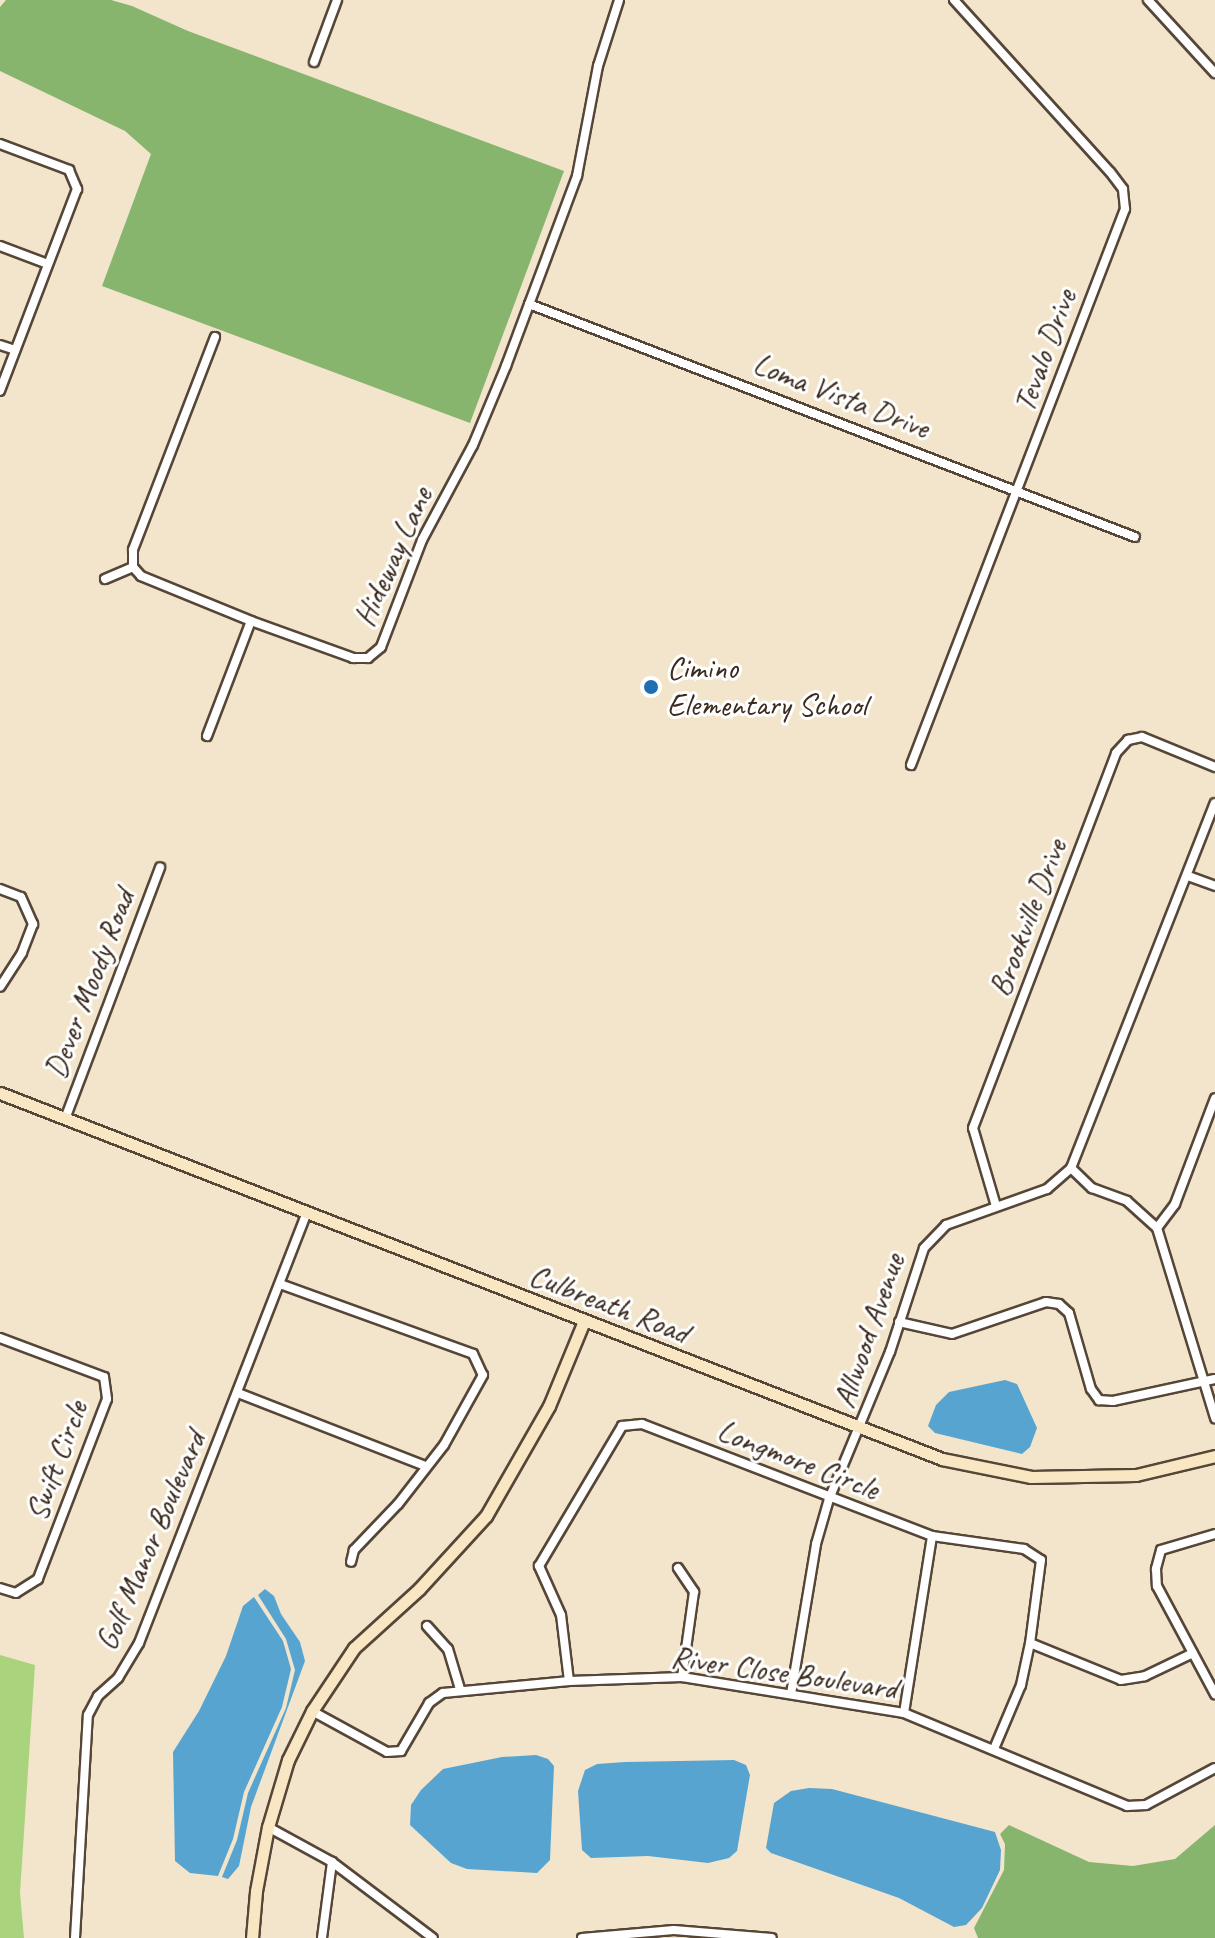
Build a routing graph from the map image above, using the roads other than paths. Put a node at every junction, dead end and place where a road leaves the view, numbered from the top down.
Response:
1 (337, 0) edge
2 (619, 0) edge
3 (954, 0) edge
4 (1148, 0) edge
5 (314, 62) dead end
6 (1215, 73) edge
7 (0, 144) edge
8 (0, 246) edge
9 (48, 264) junction
10 (529, 304) junction
11 (215, 337) dead end
12 (0, 345) edge
13 (15, 350) junction
14 (0, 391) edge
15 (1020, 490) junction
16 (1135, 537) dead end
17 (133, 567) junction
18 (105, 579) dead end
19 (251, 621) junction
20 (207, 736) dead end
21 (911, 765) dead end
22 (1215, 767) edge
23 (1215, 803) edge
24 (160, 867) dead end
25 (1188, 876) junction
26 (1215, 886) edge
27 (0, 889) edge
28 (0, 987) edge
29 (0, 1093) edge
30 (1215, 1098) edge
31 (65, 1119) junction
32 (1071, 1168) junction
33 (996, 1206) junction
34 (307, 1213) junction
35 (1157, 1228) junction
36 (280, 1284) junction
37 (584, 1321) junction
38 (899, 1322) junction
39 (0, 1338) edge
40 (1215, 1379) edge
41 (1204, 1383) junction
42 (238, 1393) junction
43 (1215, 1418) edge
44 (860, 1429) junction
45 (1215, 1456) edge
46 (425, 1466) junction
47 (829, 1499) junction
48 (1215, 1534) edge
49 (932, 1536) junction
50 (351, 1562) dead end
51 (678, 1568) dead end
52 (0, 1588) edge
53 (427, 1626) dead end
54 (1030, 1643) junction
55 (1193, 1653) junction
56 (682, 1677) junction
57 (569, 1681) junction
58 (460, 1689) junction
59 (791, 1694) junction
60 (1215, 1694) edge
61 (312, 1711) junction
62 (904, 1713) junction
63 (994, 1749) junction
64 (1215, 1768) edge
65 (268, 1827) junction
66 (332, 1862) junction
67 (75, 1938) edge
68 (252, 1938) edge
69 (322, 1938) edge
70 (433, 1938) edge
71 (582, 1938) edge
72 (772, 1938) edge

1 - 5 street
2 - 10 street, Hideway Lane
3 - 15 street, Tevalo Drive
4 - 6 street
7 - 9 street
8 - 9 street
9 - 13 street
10 - 15 street, Loma Vista Drive
10 - 19 street, Hideway Lane
11 - 17 street
12 - 13 street
13 - 14 street
15 - 16 street, Loma Vista Drive
15 - 21 street, Tevalo Drive
17 - 18 street
17 - 19 street, Hideway Lane
19 - 20 street
22 - 33 street, Brookville Drive
23 - 25 street
24 - 31 street, Dever Moody Road
25 - 26 street
25 - 32 street
27 - 28 street
29 - 31 street, Culbreath Road
30 - 35 street
31 - 34 street, Culbreath Road
32 - 33 street, Allwood Avenue
32 - 35 street
33 - 38 street, Allwood Avenue
34 - 36 street, Golf Manor Boulevard
34 - 37 street, Culbreath Road
35 - 41 street
36 - 42 street, Golf Manor Boulevard
36 - 46 street
37 - 44 street, Culbreath Road
37 - 61 street
38 - 41 street
38 - 44 street, Allwood Avenue
39 - 52 street, Swift Circle
40 - 41 street
41 - 43 street
42 - 46 street
42 - 67 street, Golf Manor Boulevard
44 - 45 street, Culbreath Road
44 - 47 street, Allwood Avenue
46 - 50 street
47 - 49 street, Longmore Circle
47 - 57 street, Longmore Circle
47 - 59 street, Allwood Avenue
48 - 55 street
49 - 54 street, Longmore Circle
49 - 62 street
51 - 56 street
53 - 58 street
54 - 55 street
54 - 63 street, Longmore Circle
55 - 60 street
56 - 57 street, River Close Boulevard
56 - 59 street, River Close Boulevard
57 - 58 street, River Close Boulevard
58 - 61 street, River Close Boulevard
59 - 62 street, River Close Boulevard
61 - 65 street
62 - 63 street, River Close Boulevard
63 - 64 street, River Close Boulevard
65 - 66 street
65 - 68 street
66 - 69 street
66 - 70 street
71 - 72 street

